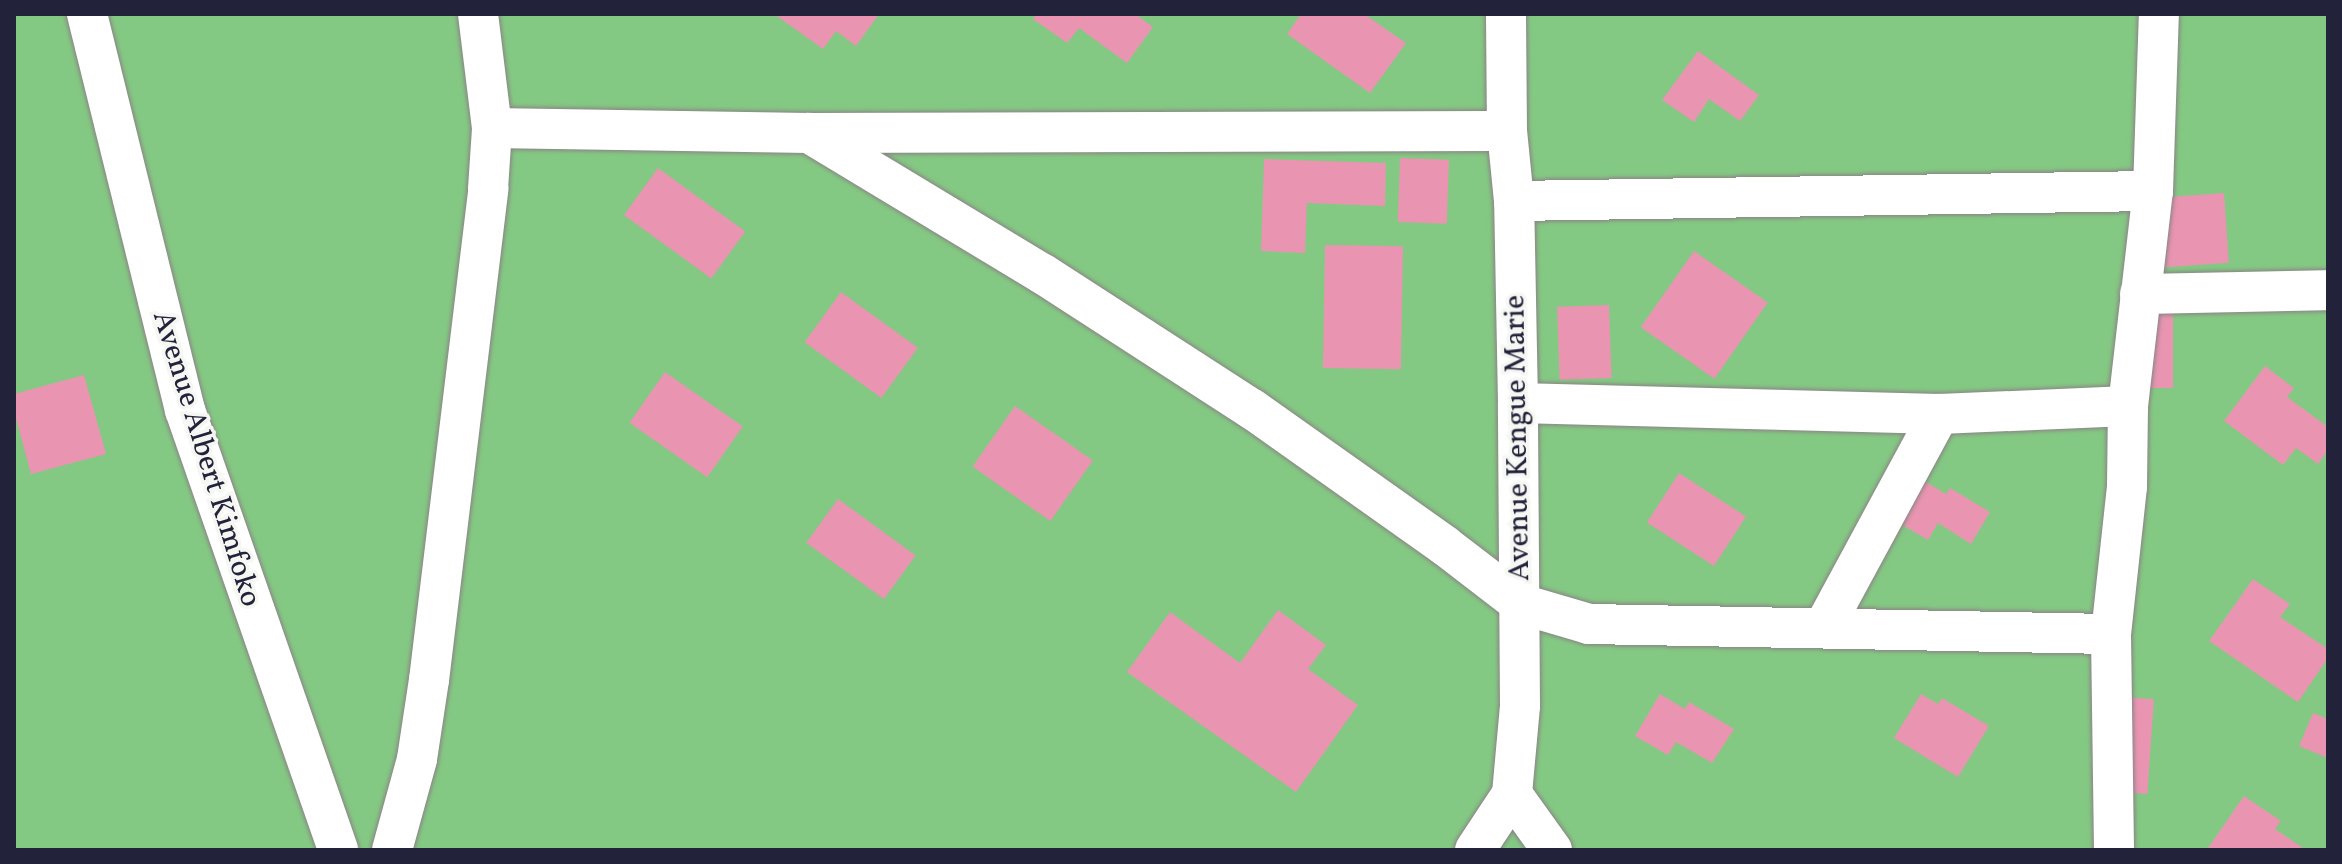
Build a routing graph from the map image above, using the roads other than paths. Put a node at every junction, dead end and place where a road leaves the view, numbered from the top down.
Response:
1 (87, 14) edge
2 (478, 14) edge
3 (1506, 14) edge
4 (2159, 14) edge
5 (492, 128) junction
6 (1507, 131) junction
7 (809, 133) junction
8 (2153, 191) junction
9 (1514, 201) junction
10 (2328, 290) edge
11 (2140, 294) junction
12 (1518, 403) junction
13 (2128, 406) junction
14 (1939, 414) junction
15 (1521, 604) junction
16 (1824, 627) junction
17 (2111, 634) junction
18 (1512, 794) junction
19 (338, 850) edge
20 (392, 850) edge
21 (1475, 850) edge
22 (1552, 850) edge
23 (2114, 850) edge

1 - 19 street, Avenue Albert Kimfoko
2 - 5 street
3 - 6 street, Avenue Kengue Marie
4 - 8 street
5 - 7 street
5 - 20 street
6 - 7 street
6 - 9 street, Avenue Kengue Marie
7 - 15 street
8 - 9 street
8 - 11 street
9 - 12 street, Avenue Kengue Marie
10 - 11 street
11 - 13 street
12 - 14 street
12 - 15 street, Avenue Kengue Marie
13 - 14 street
13 - 17 street
14 - 16 street
15 - 16 street
15 - 18 street, Avenue Kengue Marie
16 - 17 street
17 - 23 street
18 - 21 street, Avenue Kengue Marie
18 - 22 street

